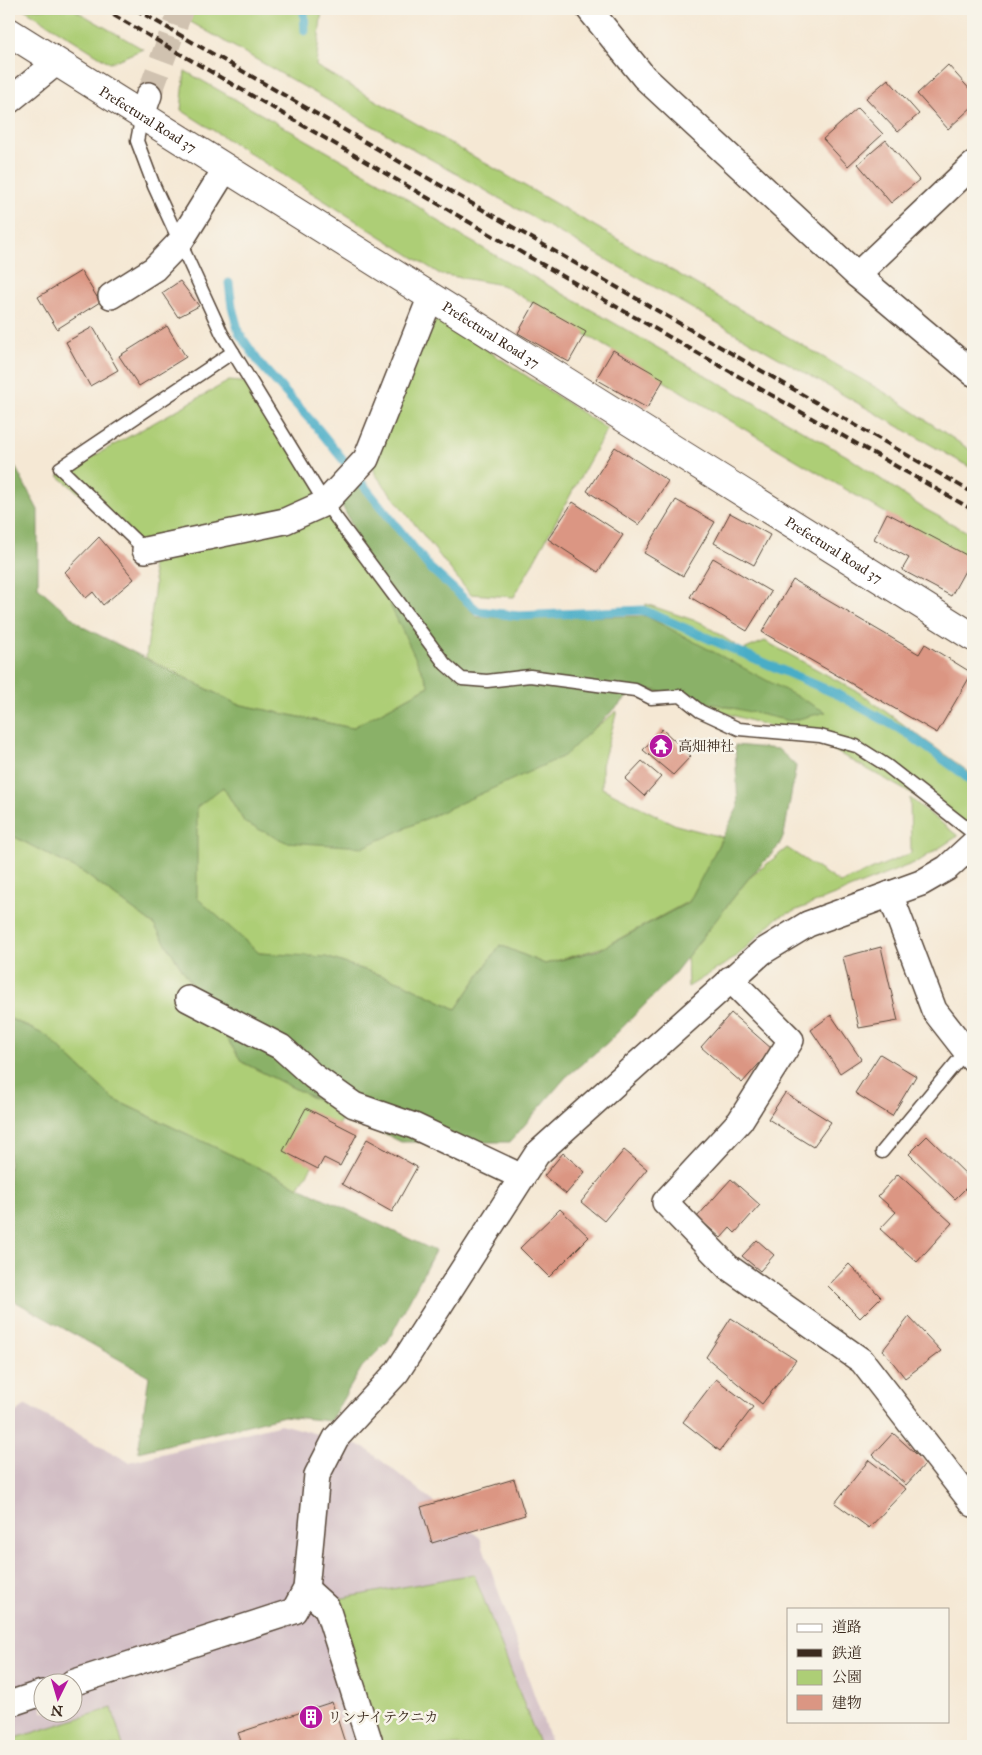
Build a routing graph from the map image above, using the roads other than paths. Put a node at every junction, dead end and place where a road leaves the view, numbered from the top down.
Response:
1 (589, 9) edge
2 (9, 32) edge
3 (56, 62) junction
4 (9, 101) edge
5 (146, 105) junction
6 (973, 165) edge
7 (226, 168) junction
8 (180, 242) junction
9 (857, 275) junction
10 (112, 296) dead end
11 (431, 296) junction
12 (233, 352) junction
13 (973, 373) edge
14 (325, 502) junction
15 (144, 550) joint
16 (973, 636) edge
17 (973, 833) edge
18 (973, 844) edge
19 (890, 894) junction
20 (730, 979) junction
21 (188, 999) dead end
22 (970, 1056) edge
23 (882, 1152) dead end
24 (522, 1177) junction
25 (973, 1504) edge
26 (306, 1589) junction
27 (82, 1680) edge
28 (32, 1696) edge
29 (9, 1704) edge
30 (372, 1746) edge

1 - 9 street
2 - 3 main road, Prefectural Road 37
3 - 4 street
3 - 5 main road, Prefectural Road 37
5 - 7 main road, Prefectural Road 37
5 - 8 lane
6 - 9 street
7 - 8 street
7 - 11 main road, Prefectural Road 37
8 - 10 street
8 - 12 lane
9 - 13 street
11 - 14 street
11 - 16 main road, Prefectural Road 37
12 - 14 lane
12 - 15 lane
14 - 15 street
14 - 17 lane
18 - 19 street
19 - 20 street
19 - 22 street
20 - 24 street
20 - 25 street
21 - 24 street
22 - 23 lane
24 - 26 street
26 - 27 street
26 - 30 street
28 - 29 street

